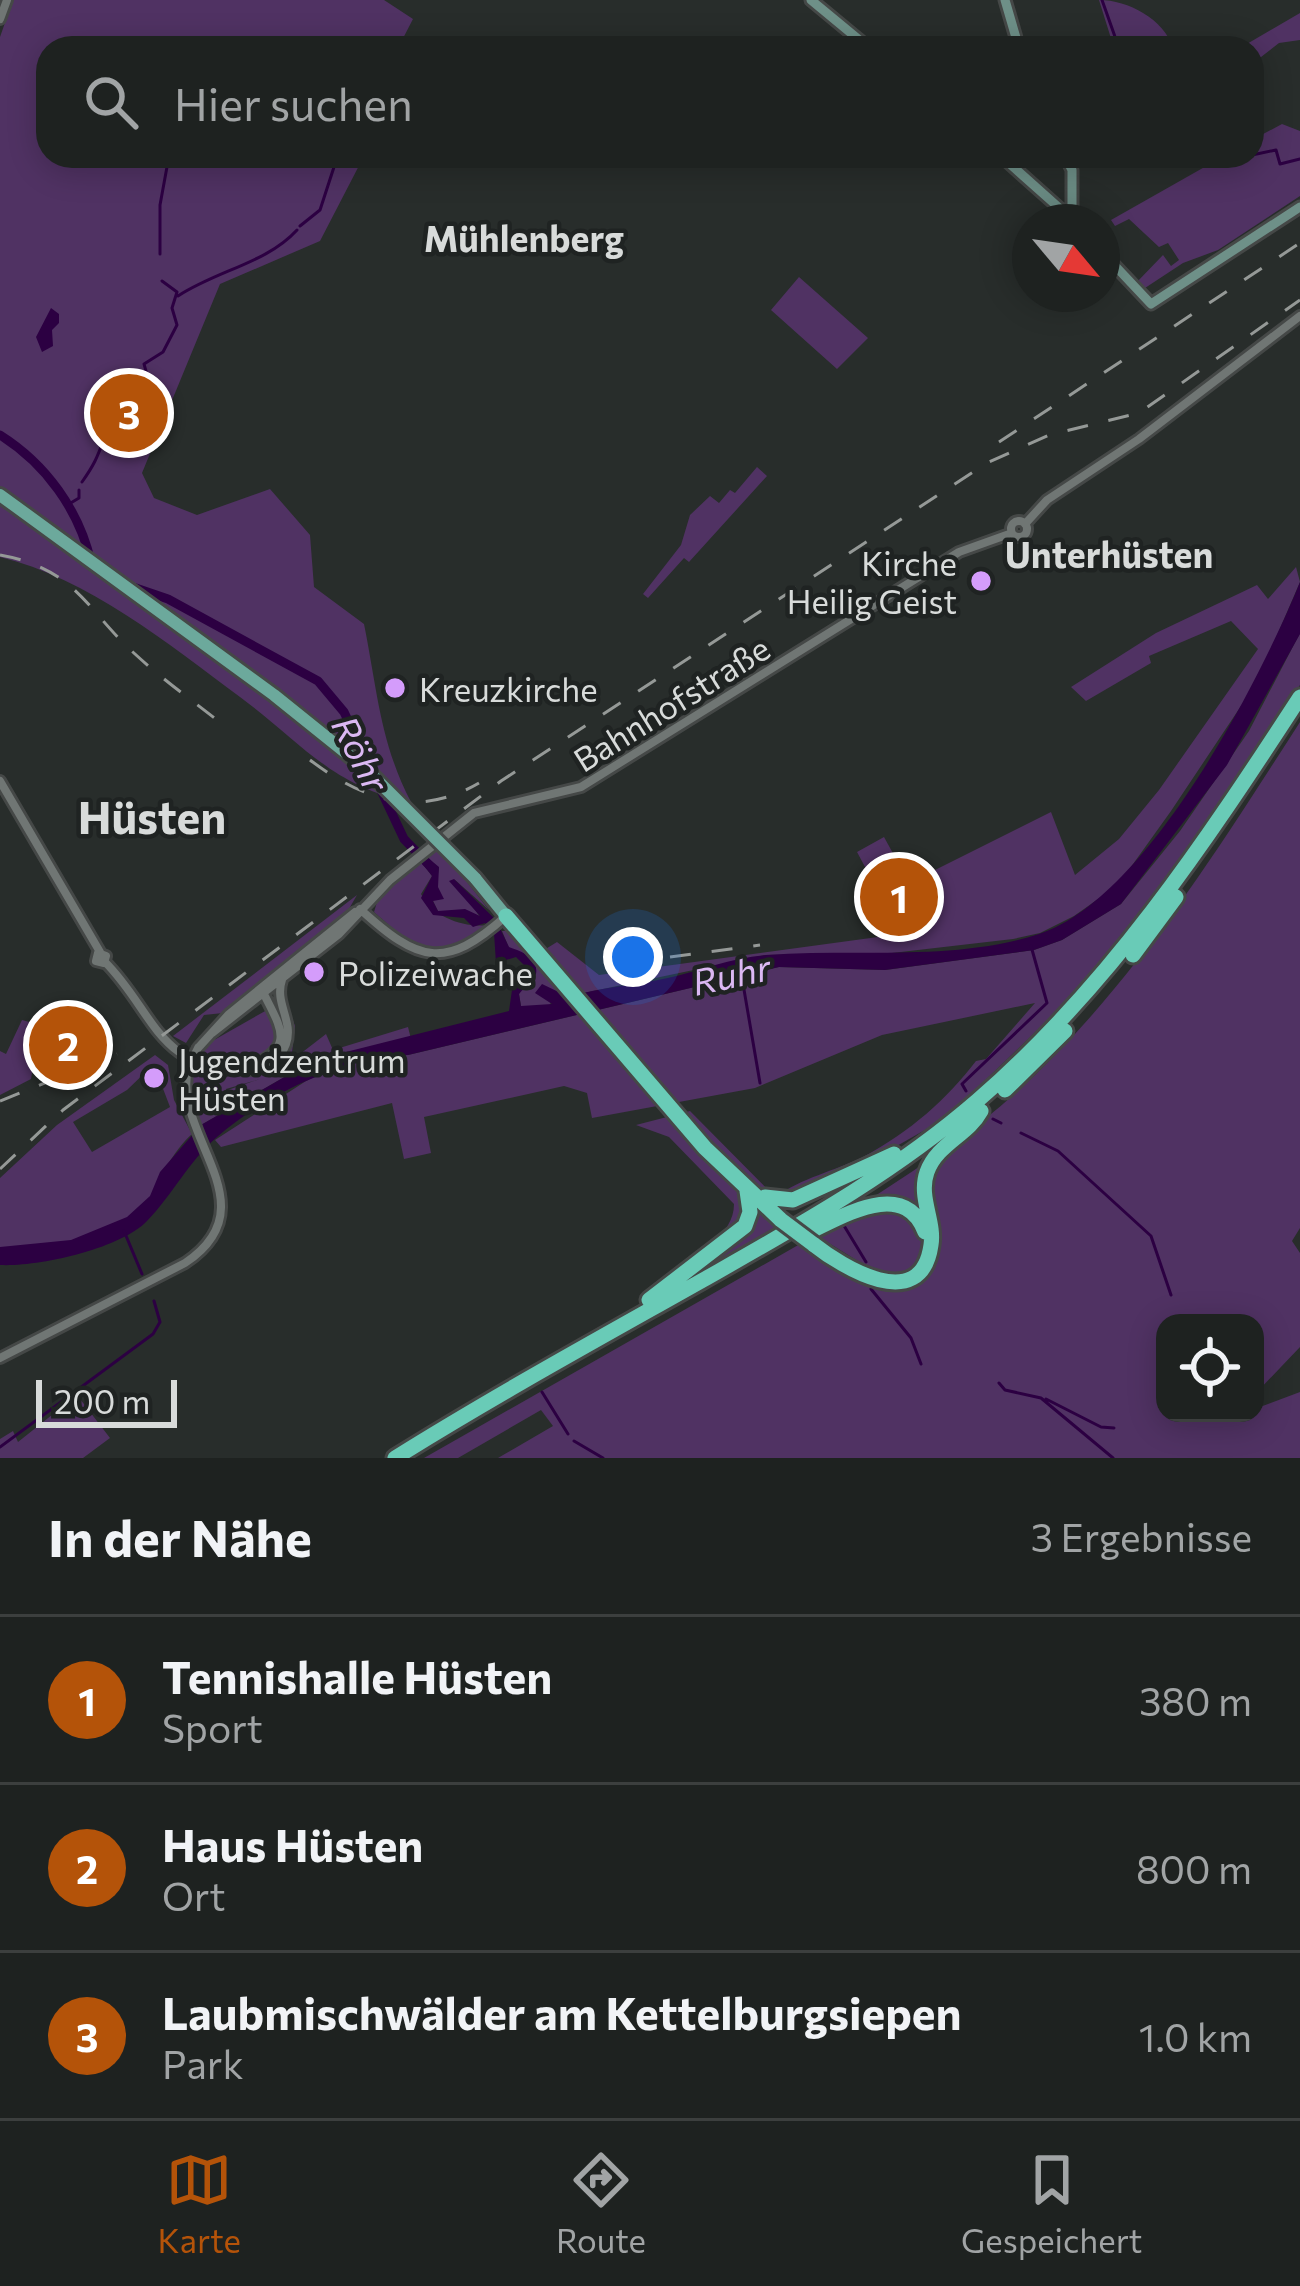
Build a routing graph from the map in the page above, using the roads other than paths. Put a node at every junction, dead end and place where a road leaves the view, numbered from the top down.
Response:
1 (7, 0) edge
2 (1004, 0) edge
3 (813, 2) edge
4 (0, 20) edge
5 (854, 36) edge
6 (1015, 36) edge
7 (1015, 168) edge
8 (1069, 168) edge
9 (1057, 204) edge
10 (1074, 204) edge
11 (1300, 207) edge
12 (1120, 271) edge
13 (1300, 316) edge
14 (0, 495) edge
15 (1300, 697) edge
16 (1300, 710) edge
17 (0, 781) edge
18 (494, 902) junction
19 (361, 909) junction
20 (506, 916) junction
21 (493, 928) junction
22 (282, 979) junction
23 (264, 990) junction
24 (279, 1011) junction
25 (242, 1012) junction
26 (212, 1033) junction
27 (978, 1107) junction
28 (681, 1119) junction
29 (746, 1190) junction
30 (765, 1197) junction
31 (784, 1219) junction
32 (813, 1239) junction
33 (575, 1352) junction
34 (0, 1358) edge
35 (395, 1458) edge
36 (413, 1458) edge

1 - 4 street
2 - 6 main road
3 - 5 main road
7 - 9 main road
8 - 10 main road
11 - 12 main road
13 - 19 street, Bahnhofstraße
14 - 18 main road, bridge
15 - 27 highway
16 - 27 highway
17 - 24 street
18 - 20 main road
18 - 21 street
19 - 21 street
19 - 22 street, Bahnhofstraße
19 - 23 street, Bahnhofstraße
20 - 21 street
20 - 28 highway
22 - 23 street, Bahnhofstraße
22 - 24 street
23 - 24 street
23 - 25 street
23 - 26 street
24 - 25 street
25 - 26 street
26 - 34 street, bridge
27 - 30 highway
27 - 32 highway
27 - 32 highway
27 - 33 highway
28 - 29 highway
28 - 30 highway
29 - 31 highway
29 - 33 highway
30 - 31 highway
31 - 32 highway, bridge
32 - 32 highway
32 - 36 highway
33 - 35 highway

